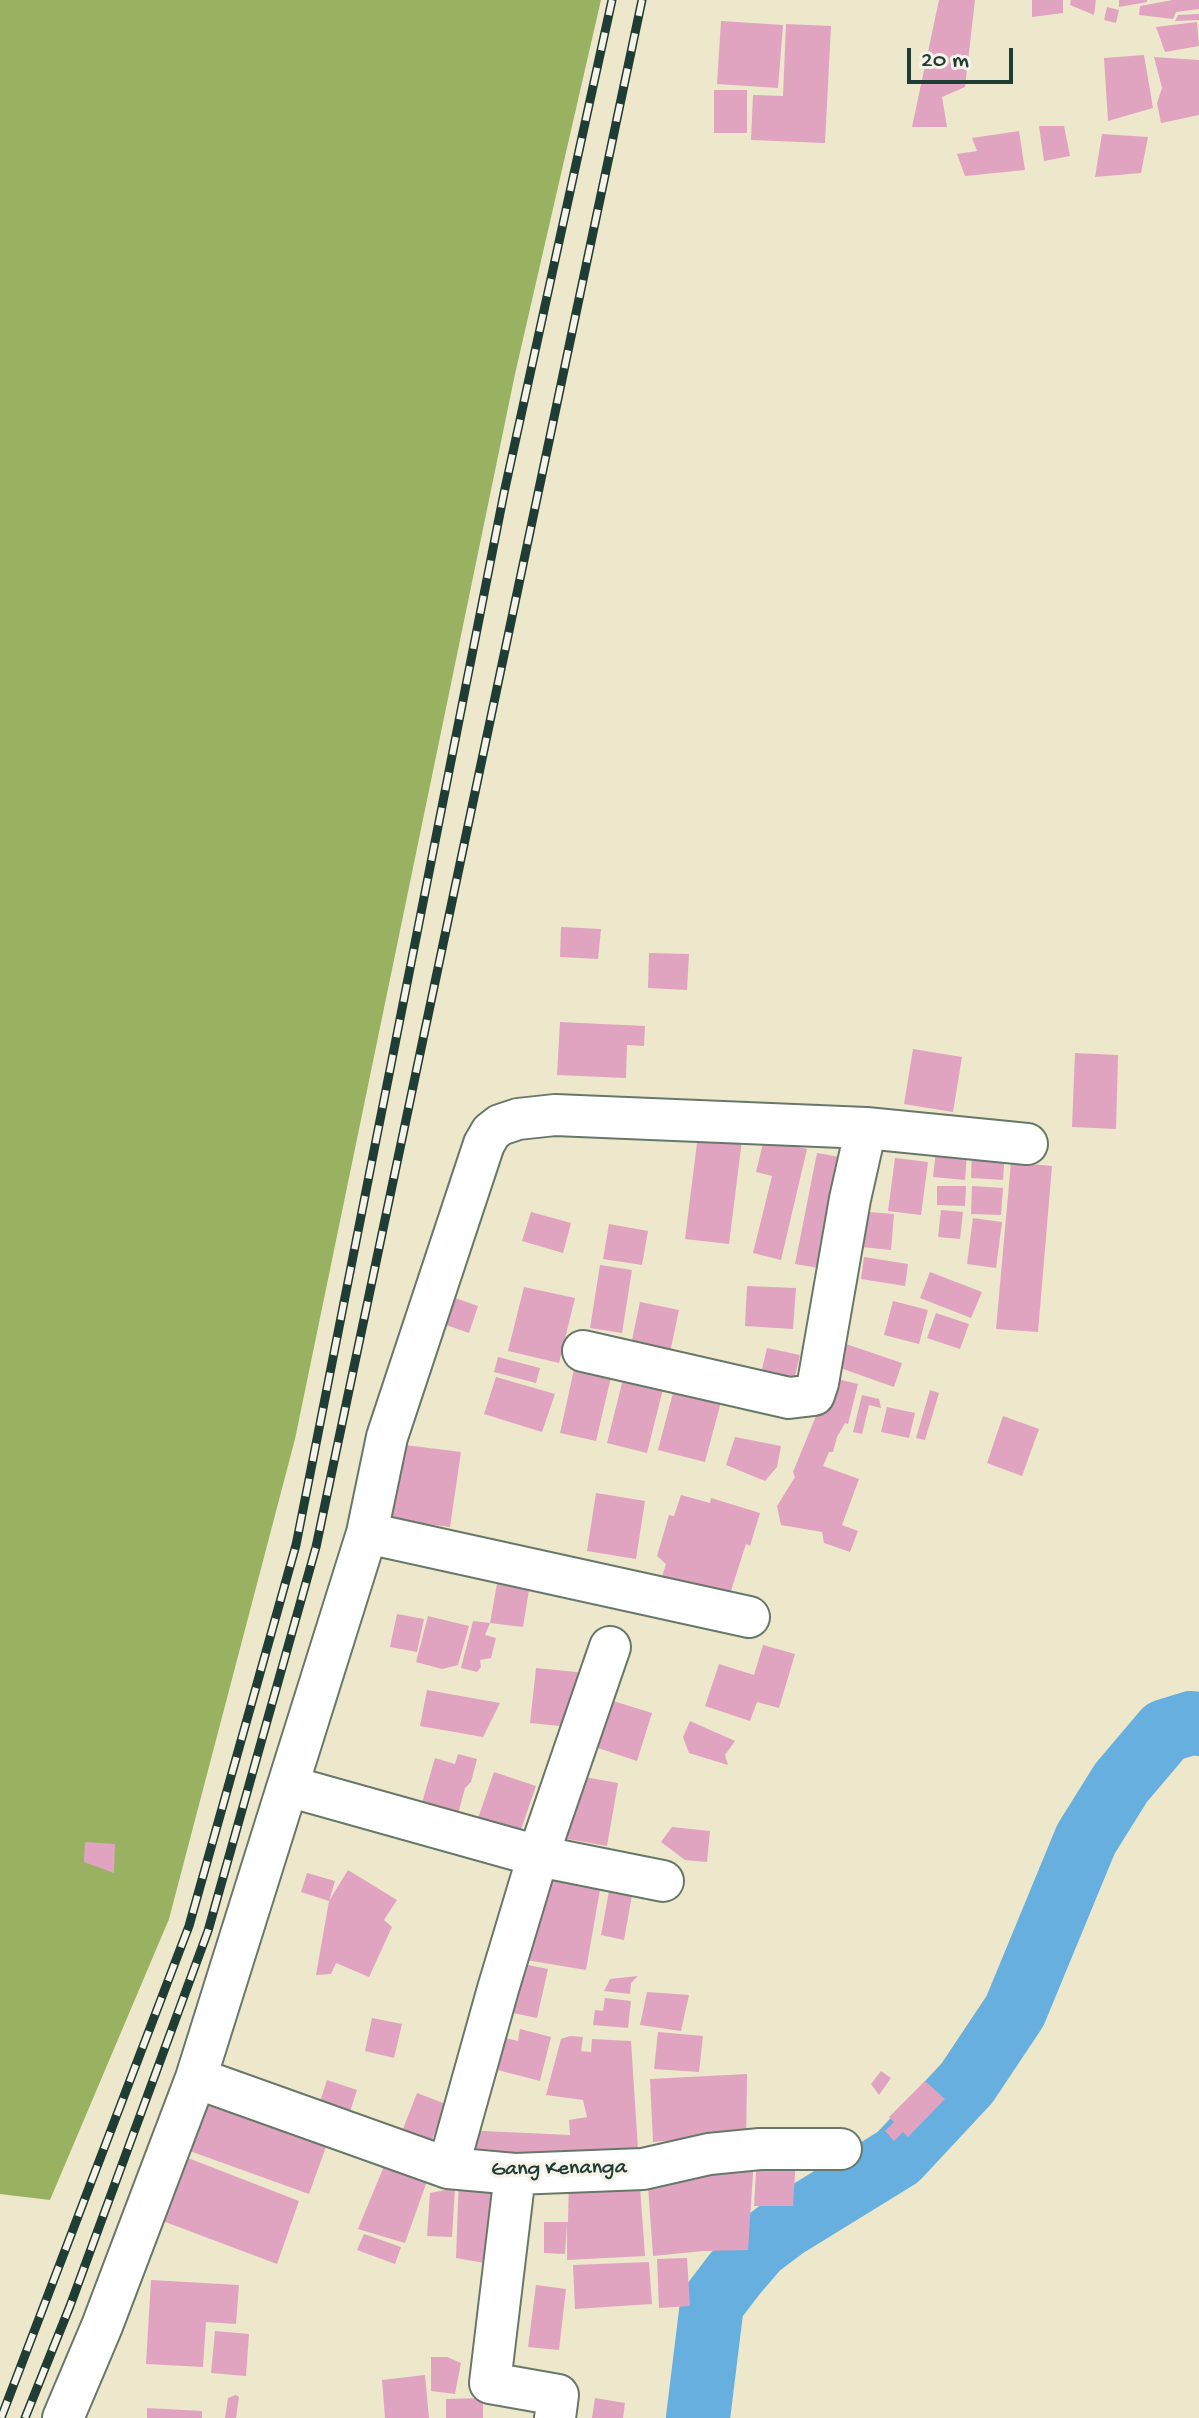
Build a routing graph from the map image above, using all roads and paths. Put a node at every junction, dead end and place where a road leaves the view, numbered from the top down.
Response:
1 (866, 1128) junction
2 (1027, 1144) dead end
3 (583, 1351) dead end
4 (367, 1533) junction
5 (749, 1617) dead end
6 (610, 1647) dead end
7 (288, 1786) junction
8 (538, 1856) junction
9 (663, 1881) dead end
10 (196, 2078) junction
11 (841, 2149) dead end
12 (448, 2168) junction
13 (515, 2174) junction
14 (63, 2418) edge
15 (555, 2418) edge

1 - 2 street
1 - 3 street
1 - 4 street
4 - 5 street
4 - 7 street
6 - 8 street
7 - 8 street
7 - 10 street
8 - 9 street
8 - 12 street
10 - 12 street, Gang Kenanga
10 - 14 street
11 - 13 street, Gang Kenanga
12 - 13 street, Gang Kenanga
13 - 15 street

